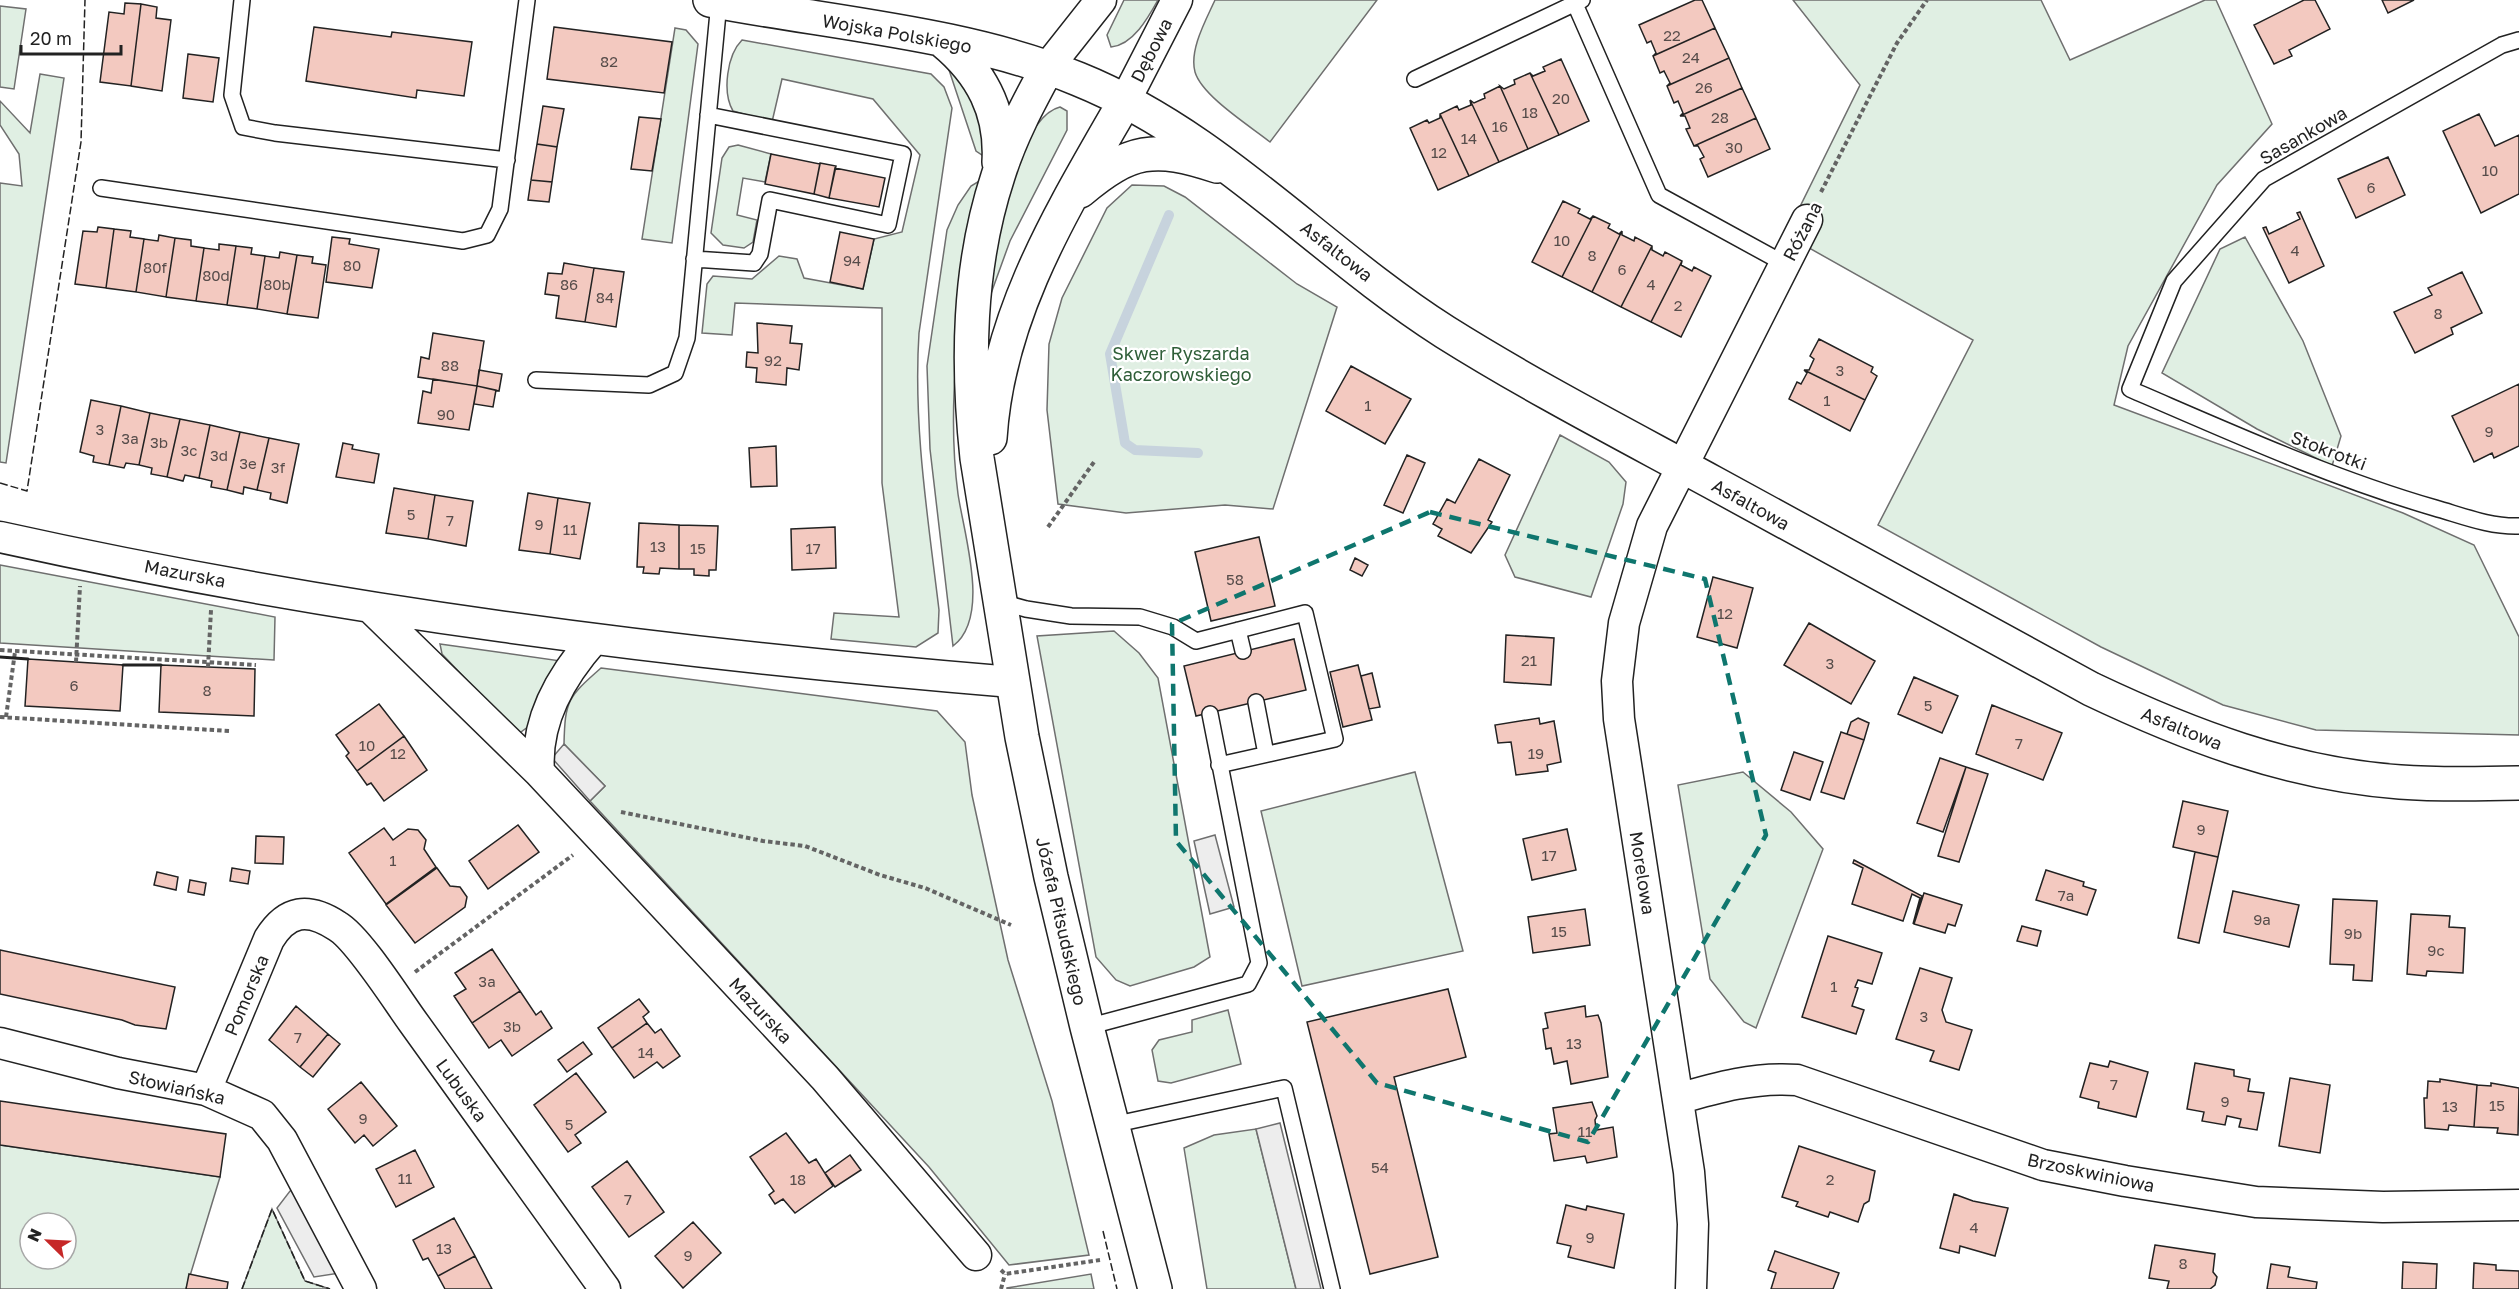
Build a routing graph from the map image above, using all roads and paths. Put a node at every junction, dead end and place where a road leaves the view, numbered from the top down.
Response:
1 (242, 0) edge
2 (527, 0) edge
3 (1101, 0) edge
4 (1177, 0) edge
5 (1927, 0) edge
6 (715, 1) edge
7 (1578, 2) edge
8 (2519, 40) edge
9 (943, 41) junction
10 (1048, 67) junction
11 (1415, 79) dead end
12 (1125, 100) junction
13 (708, 115) junction
14 (507, 160) junction
15 (998, 174) junction
16 (1244, 176) junction
17 (101, 188) dead end
18 (1063, 210) junction
19 (1807, 220) joint
20 (694, 259) junction
21 (1785, 264) junction
22 (536, 380) dead end
23 (2130, 389) joint
24 (1094, 462) dead end
25 (1682, 466) junction
26 (2519, 526) edge
27 (1048, 527) dead end
28 (0, 537) edge
29 (993, 548) junction
30 (81, 576) dead end
31 (212, 600) dead end
32 (1000, 602) junction
33 (370, 607) junction
34 (1238, 630) junction
35 (594, 639) junction
36 (0, 650) edge
37 (1243, 651) dead end
38 (15, 652) junction
39 (76, 655) junction
40 (76, 662) dead end
41 (208, 665) junction
42 (256, 665) dead end
43 (1012, 682) junction
44 (1256, 702) dead end
45 (1210, 714) dead end
46 (0, 717) edge
47 (6, 717) junction
48 (229, 731) dead end
49 (1266, 754) junction
50 (1219, 765) junction
51 (539, 772) junction
52 (2519, 783) edge
53 (572, 808) junction
54 (580, 849) dead end
55 (302, 914) joint
56 (1011, 925) dead end
57 (391, 991) junction
58 (1087, 1027) junction
59 (0, 1043) edge
60 (206, 1090) junction
61 (1678, 1099) junction
62 (1112, 1125) junction
63 (2519, 1205) edge
64 (976, 1255) joint
65 (1100, 1260) dead end
66 (1005, 1274) junction
67 (361, 1289) edge
68 (605, 1289) edge
69 (1001, 1289) edge
70 (1155, 1289) edge
71 (1332, 1289) edge
72 (1691, 1289) edge

1 - 14 lane
2 - 14 lane
3 - 10 street
4 - 12 street, Dębowa
5 - 19 path, Różana
6 - 9 street, Wojska Polskiego
6 - 13 lane
7 - 11 lane
7 - 21 lane
8 - 23 lane, Sasankowa
9 - 10 street, Wojska Polskiego
9 - 15 street, Józefa Piłsudskiego
10 - 12 street, Asfaltowa
10 - 15 street, Józefa Piłsudskiego
12 - 16 street, Asfaltowa
12 - 18 street, Józefa Piłsudskiego
13 - 20 lane
13 - 20 lane
14 - 17 lane
15 - 29 street, Józefa Piłsudskiego
16 - 18 street, Józefa Piłsudskiego
16 - 25 street, Asfaltowa
18 - 29 street, Józefa Piłsudskiego
19 - 21 street, Różana
20 - 22 lane
21 - 25 street, Różana
23 - 26 lane, Stokrotki
24 - 27 path
25 - 52 street, Asfaltowa
25 - 61 street, Morelowa
28 - 33 street, Mazurska
29 - 32 street, Józefa Piłsudskiego
30 - 39 path
31 - 41 path
32 - 34 lane
32 - 43 street, Józefa Piłsudskiego
33 - 35 street, Mazurska
33 - 51 street, Mazurska
34 - 37 lane
34 - 49 lane
35 - 43 street, Mazurska
35 - 51 street
36 - 38 path
38 - 39 path
38 - 47 path
39 - 40 path
39 - 41 path
41 - 42 path
43 - 58 street, Józefa Piłsudskiego
44 - 49 lane
45 - 50 lane
46 - 47 path
47 - 48 path
49 - 50 lane
50 - 58 lane
51 - 53 street, Mazurska
53 - 56 path
53 - 64 street, Mazurska
54 - 57 path
55 - 57 street, Lubuska
55 - 60 street, Pomorska
57 - 68 street, Lubuska
58 - 62 street, Józefa Piłsudskiego
59 - 60 street, Słowiańska
60 - 67 street, Słowiańska
61 - 63 street, Brzoskwiniowa
61 - 72 street, Morelowa
62 - 70 street, Józefa Piłsudskiego
62 - 71 lane
64 - 66 path
65 - 66 path
66 - 69 path

